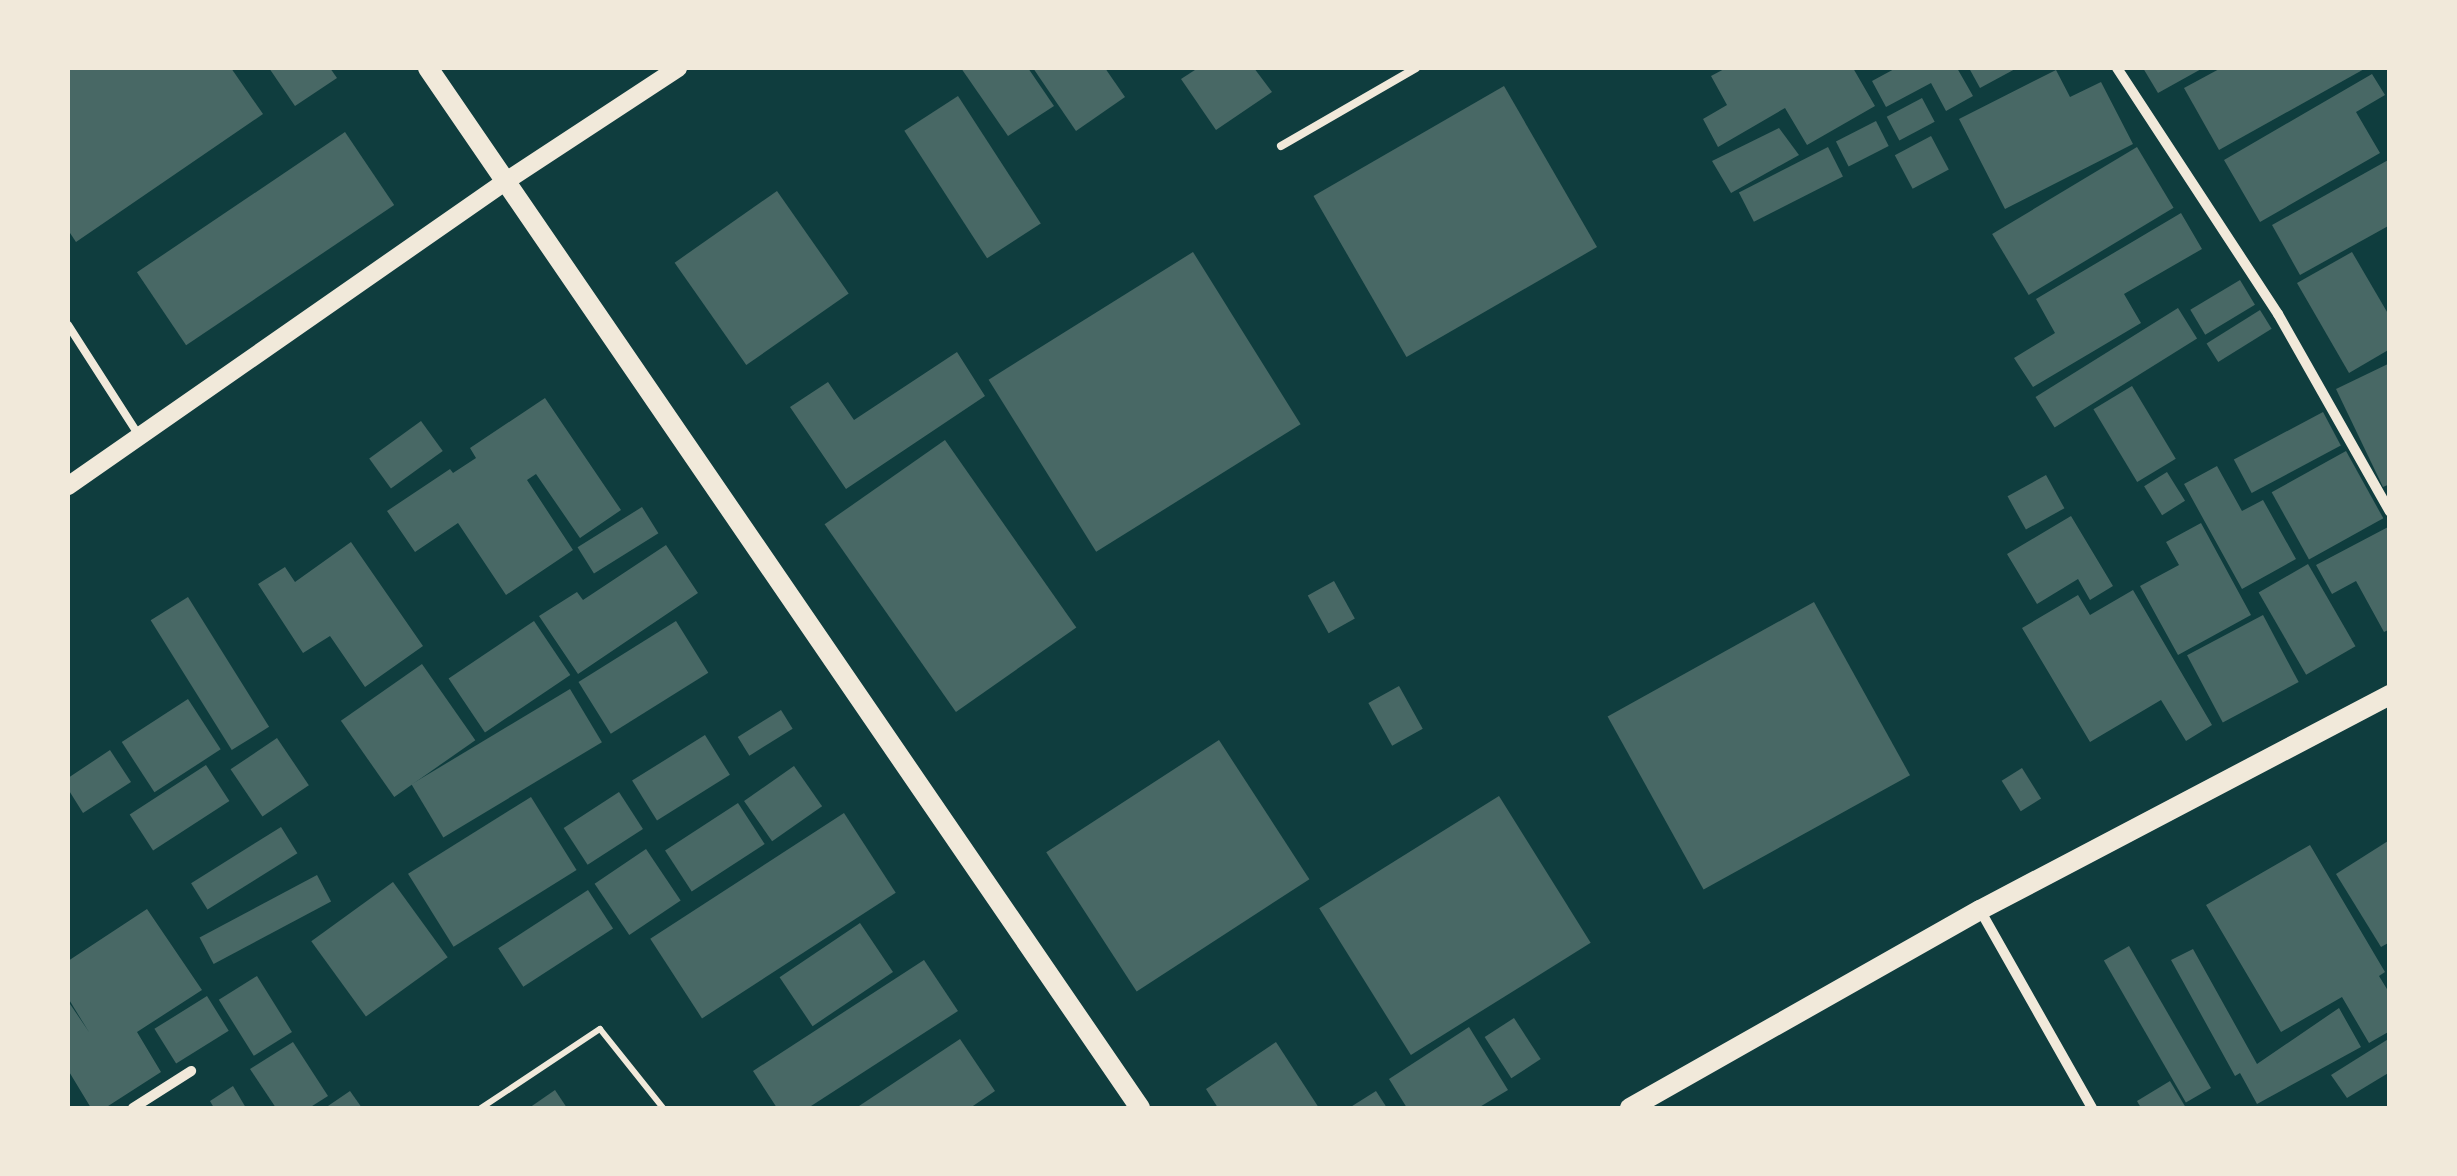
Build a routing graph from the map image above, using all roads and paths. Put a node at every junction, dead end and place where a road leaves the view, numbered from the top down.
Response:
1 (428, 68) edge
2 (678, 68) edge
3 (1416, 68) edge
4 (2118, 68) edge
5 (1282, 146) dead end
6 (506, 181) junction
7 (68, 326) edge
8 (140, 437) junction
9 (68, 486) edge
10 (2390, 512) edge
11 (2390, 695) edge
12 (1980, 910) junction
13 (191, 1071) dead end
14 (133, 1108) edge
15 (481, 1108) edge
16 (663, 1108) edge
17 (1140, 1108) edge
18 (1630, 1108) edge
19 (2092, 1108) edge

1 - 6 main road
2 - 6 street
3 - 5 lane
4 - 10 street
6 - 8 street
6 - 17 main road
7 - 8 lane
8 - 9 street
11 - 12 main road
12 - 18 main road
12 - 19 street
13 - 14 street
15 - 16 path

